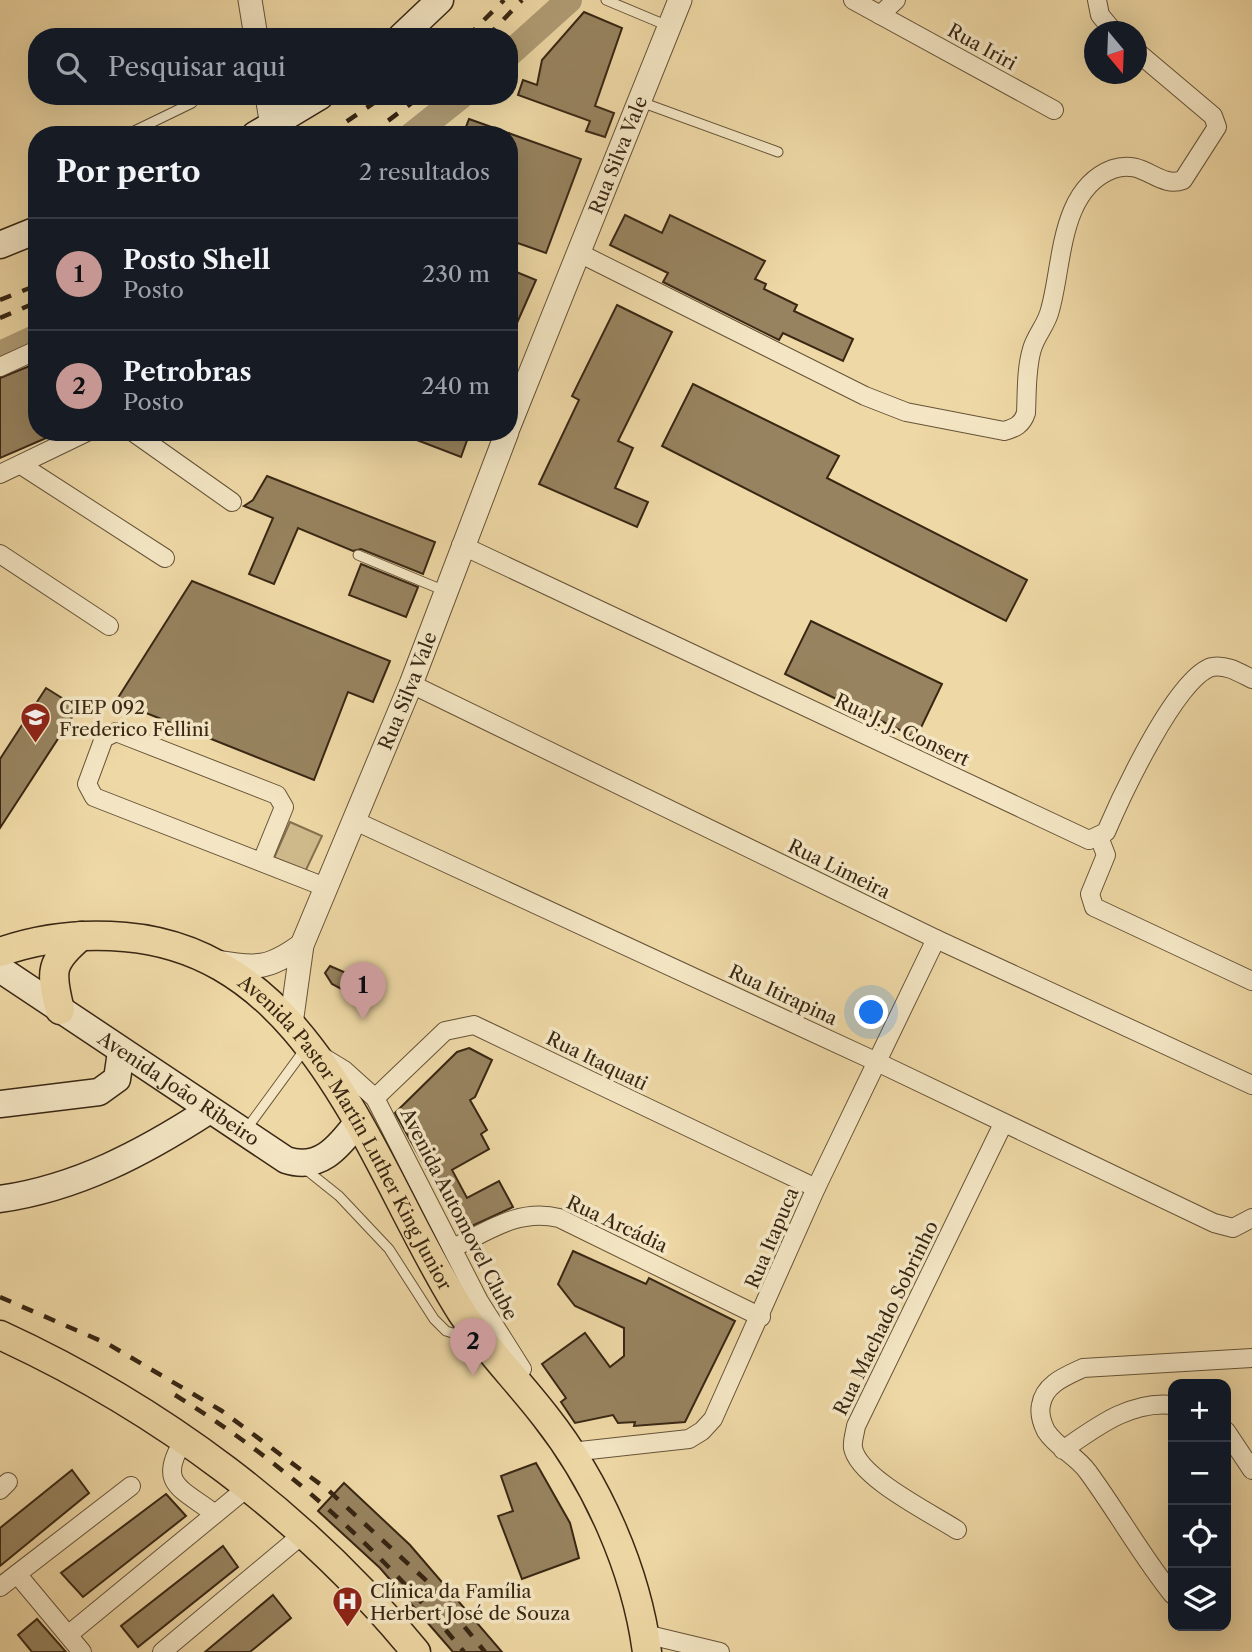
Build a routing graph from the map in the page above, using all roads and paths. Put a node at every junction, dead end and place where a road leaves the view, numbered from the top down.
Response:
1 (250, 0) edge
2 (440, 0) edge
3 (606, 0) edge
4 (680, 0) edge
5 (853, 0) edge
6 (897, 0) edge
7 (1097, 0) edge
8 (880, 15) junction
9 (1105, 21) edge
10 (670, 27) junction
11 (255, 28) edge
12 (410, 28) edge
13 (1147, 60) edge
14 (639, 102) junction
15 (188, 105) edge
16 (266, 105) edge
17 (305, 105) edge
18 (1054, 110) dead end
19 (145, 126) edge
20 (264, 126) edge
21 (271, 126) edge
22 (778, 152) dead end
23 (28, 234) edge
24 (0, 245) edge
25 (579, 253) junction
26 (28, 354) edge
27 (0, 367) edge
28 (518, 404) edge
29 (69, 441) edge
30 (146, 441) edge
31 (503, 441) edge
32 (21, 465) junction
33 (0, 474) edge
34 (232, 502) dead end
35 (461, 545) junction
36 (0, 554) edge
37 (358, 555) dead end
38 (165, 558) dead end
39 (445, 591) junction
40 (109, 626) dead end
41 (1252, 679) edge
42 (411, 684) junction
43 (353, 820) junction
44 (1099, 837) junction
45 (262, 861) junction
46 (325, 887) junction
47 (81, 936) junction
48 (936, 939) junction
49 (302, 945) junction
50 (8, 946) edge
51 (217, 962) junction
52 (0, 969) edge
53 (1252, 981) edge
54 (60, 1010) junction
55 (304, 1040) junction
56 (121, 1052) junction
57 (877, 1062) junction
58 (1252, 1085) edge
59 (375, 1098) junction
60 (0, 1104) edge
61 (208, 1111) junction
62 (357, 1124) junction
63 (1003, 1124) junction
64 (244, 1133) junction
65 (299, 1164) junction
66 (816, 1188) junction
67 (0, 1199) edge
68 (1252, 1217) edge
69 (453, 1248) junction
70 (761, 1317) junction
71 (0, 1335) edge
72 (483, 1342) junction
73 (1252, 1358) edge
74 (1168, 1405) edge
75 (545, 1416) junction
76 (1231, 1438) edge
77 (184, 1440) junction
78 (1063, 1450) junction
79 (571, 1452) junction
80 (1252, 1470) edge
81 (131, 1486) dead end
82 (248, 1487) junction
83 (215, 1514) junction
84 (957, 1530) dead end
85 (303, 1534) junction
86 (18, 1574) junction
87 (0, 1587) edge
88 (1168, 1588) edge
89 (68, 1635) junction
90 (646, 1643) edge
91 (82, 1652) edge
92 (162, 1652) edge
93 (416, 1652) edge
94 (720, 1652) edge

1 - 11 street
2 - 12 main road
3 - 10 lane
4 - 10 street, Rua Silva Vale
5 - 8 street, Rua Iriri
6 - 8 street
7 - 9 street
8 - 18 street, Rua Iriri
10 - 14 street, Rua Silva Vale
13 - 25 street
14 - 22 lane
14 - 25 street, Rua Silva Vale
15 - 19 lane
16 - 20 street
17 - 21 main road
23 - 24 main road
25 - 28 street, Rua Silva Vale
26 - 27 street
29 - 32 street
30 - 34 street
31 - 35 street, Rua Silva Vale
32 - 33 street
32 - 38 street
35 - 39 street, Rua Silva Vale
35 - 44 street, Rua J. J. Consert
36 - 40 street
37 - 39 lane
39 - 42 street, Rua Silva Vale
41 - 44 street
42 - 43 street, Rua Silva Vale
42 - 48 street, Rua Limeira
43 - 46 street, Rua Silva Vale
43 - 57 street, Rua Itirapina
44 - 53 street
45 - 45 street
45 - 46 street
46 - 49 street, Rua Silva Vale
47 - 50 main road, Avenida Pastor Martin Luther King Junior
47 - 51 main road, Avenida Pastor Martin Luther King Junior
47 - 54 main road
48 - 57 street, Rua Itapuca
48 - 58 street, Rua Limeira
49 - 51 street
49 - 55 street, Rua Silva Vale
51 - 55 main road, Avenida Pastor Martin Luther King Junior
52 - 54 main road, Avenida João Ribeiro
54 - 56 main road, Avenida João Ribeiro
55 - 59 street, Avenida Automovel Clube
55 - 62 main road, Avenida Pastor Martin Luther King Junior
55 - 64 lane
56 - 60 main road
56 - 61 main road, Avenida João Ribeiro
57 - 63 street, Rua Itirapina
57 - 66 street, Rua Itapuca
59 - 66 street, Rua Itaquati
59 - 69 street, Avenida Automovel Clube
61 - 64 main road, Avenida João Ribeiro
61 - 67 main road
62 - 65 main road
62 - 72 main road, Avenida Pastor Martin Luther King Junior
63 - 68 street, Rua Itirapina
63 - 84 street, Rua Machado Sobrinho
64 - 65 main road, Avenida João Ribeiro
65 - 72 lane
66 - 70 street, Rua Itapuca
69 - 70 street, Rua Arcádia
69 - 75 street, Avenida Automovel Clube
70 - 79 street, Rua Itapuca
71 - 77 main road
72 - 75 main road, Avenida Pastor Martin Luther King Junior
73 - 78 street
74 - 78 street
75 - 79 main road, Avenida Pastor Martin Luther King Junior
76 - 80 street
77 - 82 main road
77 - 83 street
78 - 88 street
79 - 90 main road, Avenida Pastor Martin Luther King Junior
81 - 86 street
82 - 83 street
82 - 85 main road
83 - 89 street
85 - 92 street
85 - 93 main road
86 - 87 street
86 - 89 street
89 - 91 street
90 - 94 street

